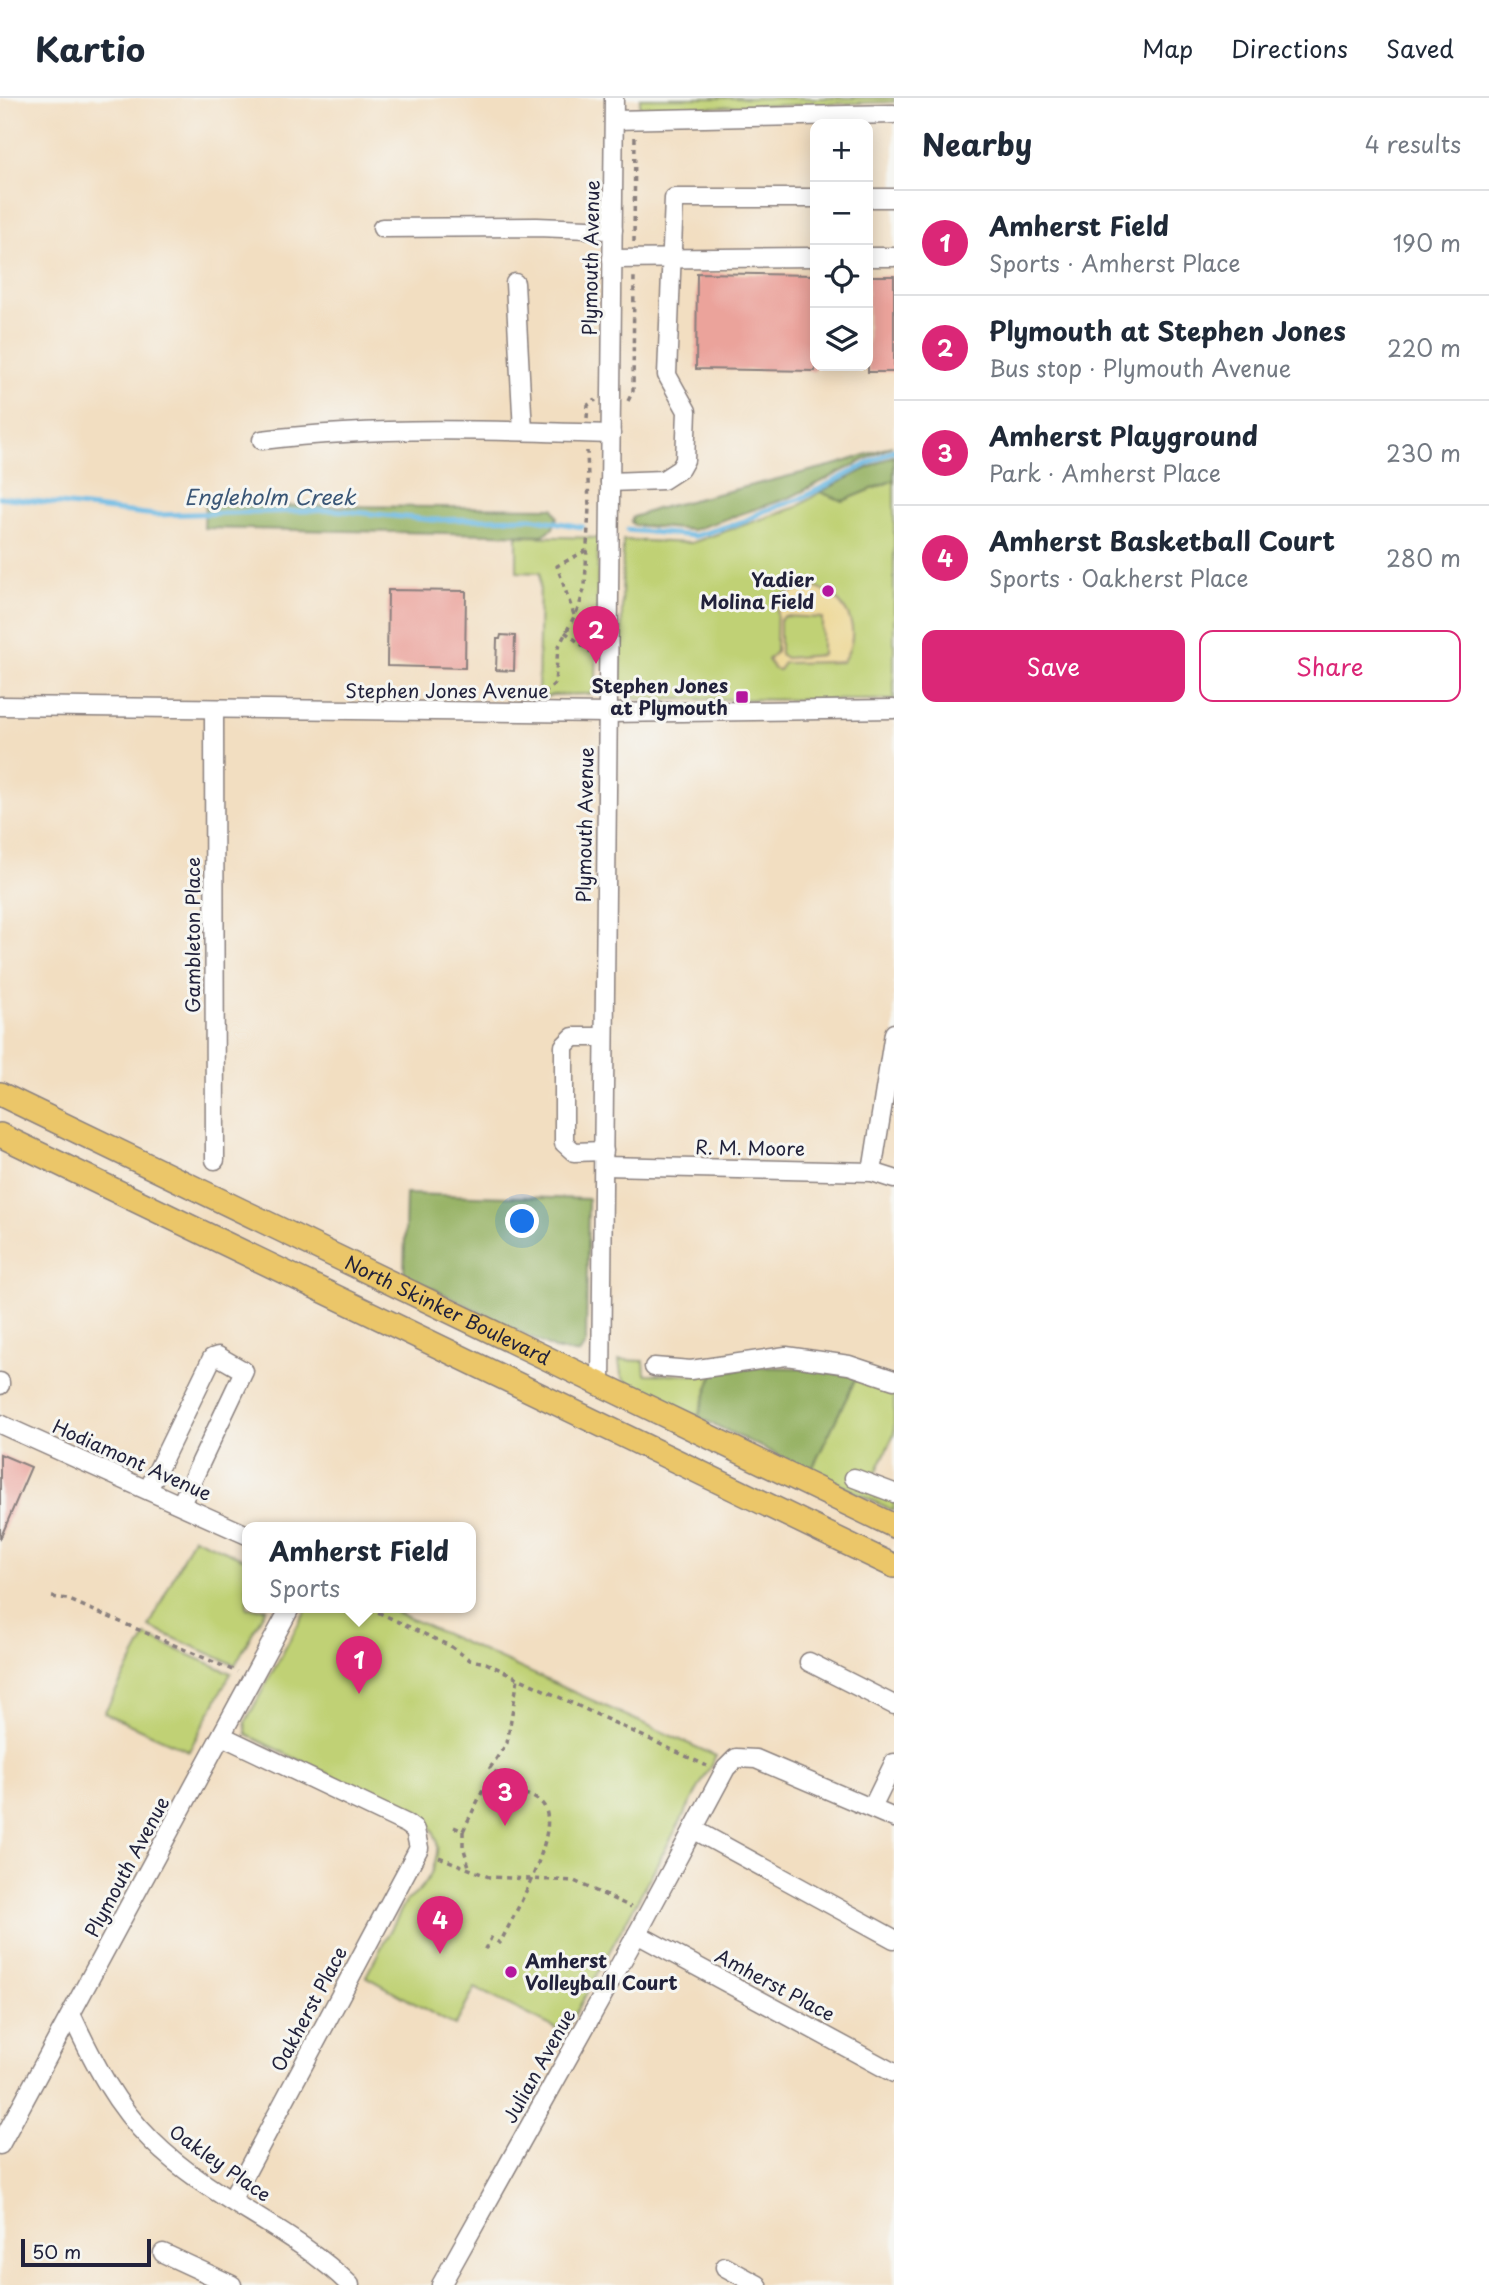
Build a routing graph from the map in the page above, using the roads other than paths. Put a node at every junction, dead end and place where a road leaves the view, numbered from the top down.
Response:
1 (614, 98) edge
2 (894, 114) edge
3 (614, 120) junction
4 (810, 198) edge
5 (873, 198) edge
6 (894, 198) edge
7 (383, 228) dead end
8 (613, 230) junction
9 (672, 257) junction
10 (810, 257) edge
11 (873, 257) edge
12 (894, 257) edge
13 (612, 259) junction
14 (516, 283) dead end
15 (523, 431) junction
16 (611, 434) junction
17 (261, 440) dead end
18 (610, 482) junction
19 (0, 706) edge
20 (894, 709) edge
21 (214, 710) junction
22 (608, 713) junction
23 (894, 1033) edge
24 (604, 1037) junction
25 (0, 1094) edge
26 (0, 1135) edge
27 (604, 1158) junction
28 (215, 1160) dead end
29 (872, 1172) junction
30 (894, 1179) edge
31 (654, 1367) dead end
32 (894, 1380) edge
33 (601, 1385) junction
34 (0, 1424) edge
35 (854, 1478) dead end
36 (148, 1490) junction
37 (894, 1493) edge
38 (181, 1504) junction
39 (894, 1526) edge
40 (242, 1533) edge
41 (894, 1566) edge
42 (287, 1613) edge
43 (809, 1662) dead end
44 (894, 1705) edge
45 (222, 1736) junction
46 (894, 1763) edge
47 (872, 1808) junction
48 (894, 1818) edge
49 (693, 1829) junction
50 (637, 1934) junction
51 (894, 1939) edge
52 (72, 2016) junction
53 (894, 2073) edge
54 (0, 2145) edge
55 (232, 2199) junction
56 (163, 2253) dead end
57 (725, 2267) dead end
58 (232, 2285) edge
59 (350, 2285) edge
60 (441, 2285) edge
61 (758, 2285) edge

1 - 3 street, Plymouth Avenue
2 - 3 street
3 - 8 street, Plymouth Avenue
4 - 9 street
5 - 6 street
7 - 8 street
8 - 13 street, Plymouth Avenue
9 - 10 street
9 - 13 street
9 - 18 street
11 - 12 street
13 - 16 street, Plymouth Avenue
14 - 15 street
15 - 16 street
15 - 17 street
16 - 18 street, Plymouth Avenue
18 - 22 street, Plymouth Avenue
19 - 21 street, Stephen Jones Avenue
20 - 22 street, Stephen Jones Avenue
21 - 22 street, Stephen Jones Avenue
21 - 28 street, Gambleton Place
22 - 24 street, Plymouth Avenue
23 - 29 street
24 - 27 street, Plymouth Avenue
24 - 27 street, R. M. Moore
25 - 33 main road, North Skinker Boulevard
26 - 41 main road, North Skinker Boulevard
27 - 29 street, R. M. Moore
27 - 33 street, Plymouth Avenue
29 - 30 street, R. M. Moore
31 - 32 street
33 - 39 main road, North Skinker Boulevard
34 - 36 street, Hodiamont Avenue
35 - 37 street
36 - 38 street, Hodiamont Avenue
36 - 38 street
38 - 40 street, Hodiamont Avenue
42 - 45 street, Plymouth Avenue
43 - 44 street
45 - 52 street, Plymouth Avenue
45 - 55 street, Oakherst Place
46 - 47 street
47 - 48 street
47 - 49 street, Julian Avenue
49 - 50 street, Julian Avenue
49 - 51 street
50 - 53 street, Amherst Place
50 - 60 street, Julian Avenue
52 - 54 street, Plymouth Avenue
52 - 55 street, Oakley Place
55 - 59 street, Oakley Place
56 - 58 street
57 - 61 street

